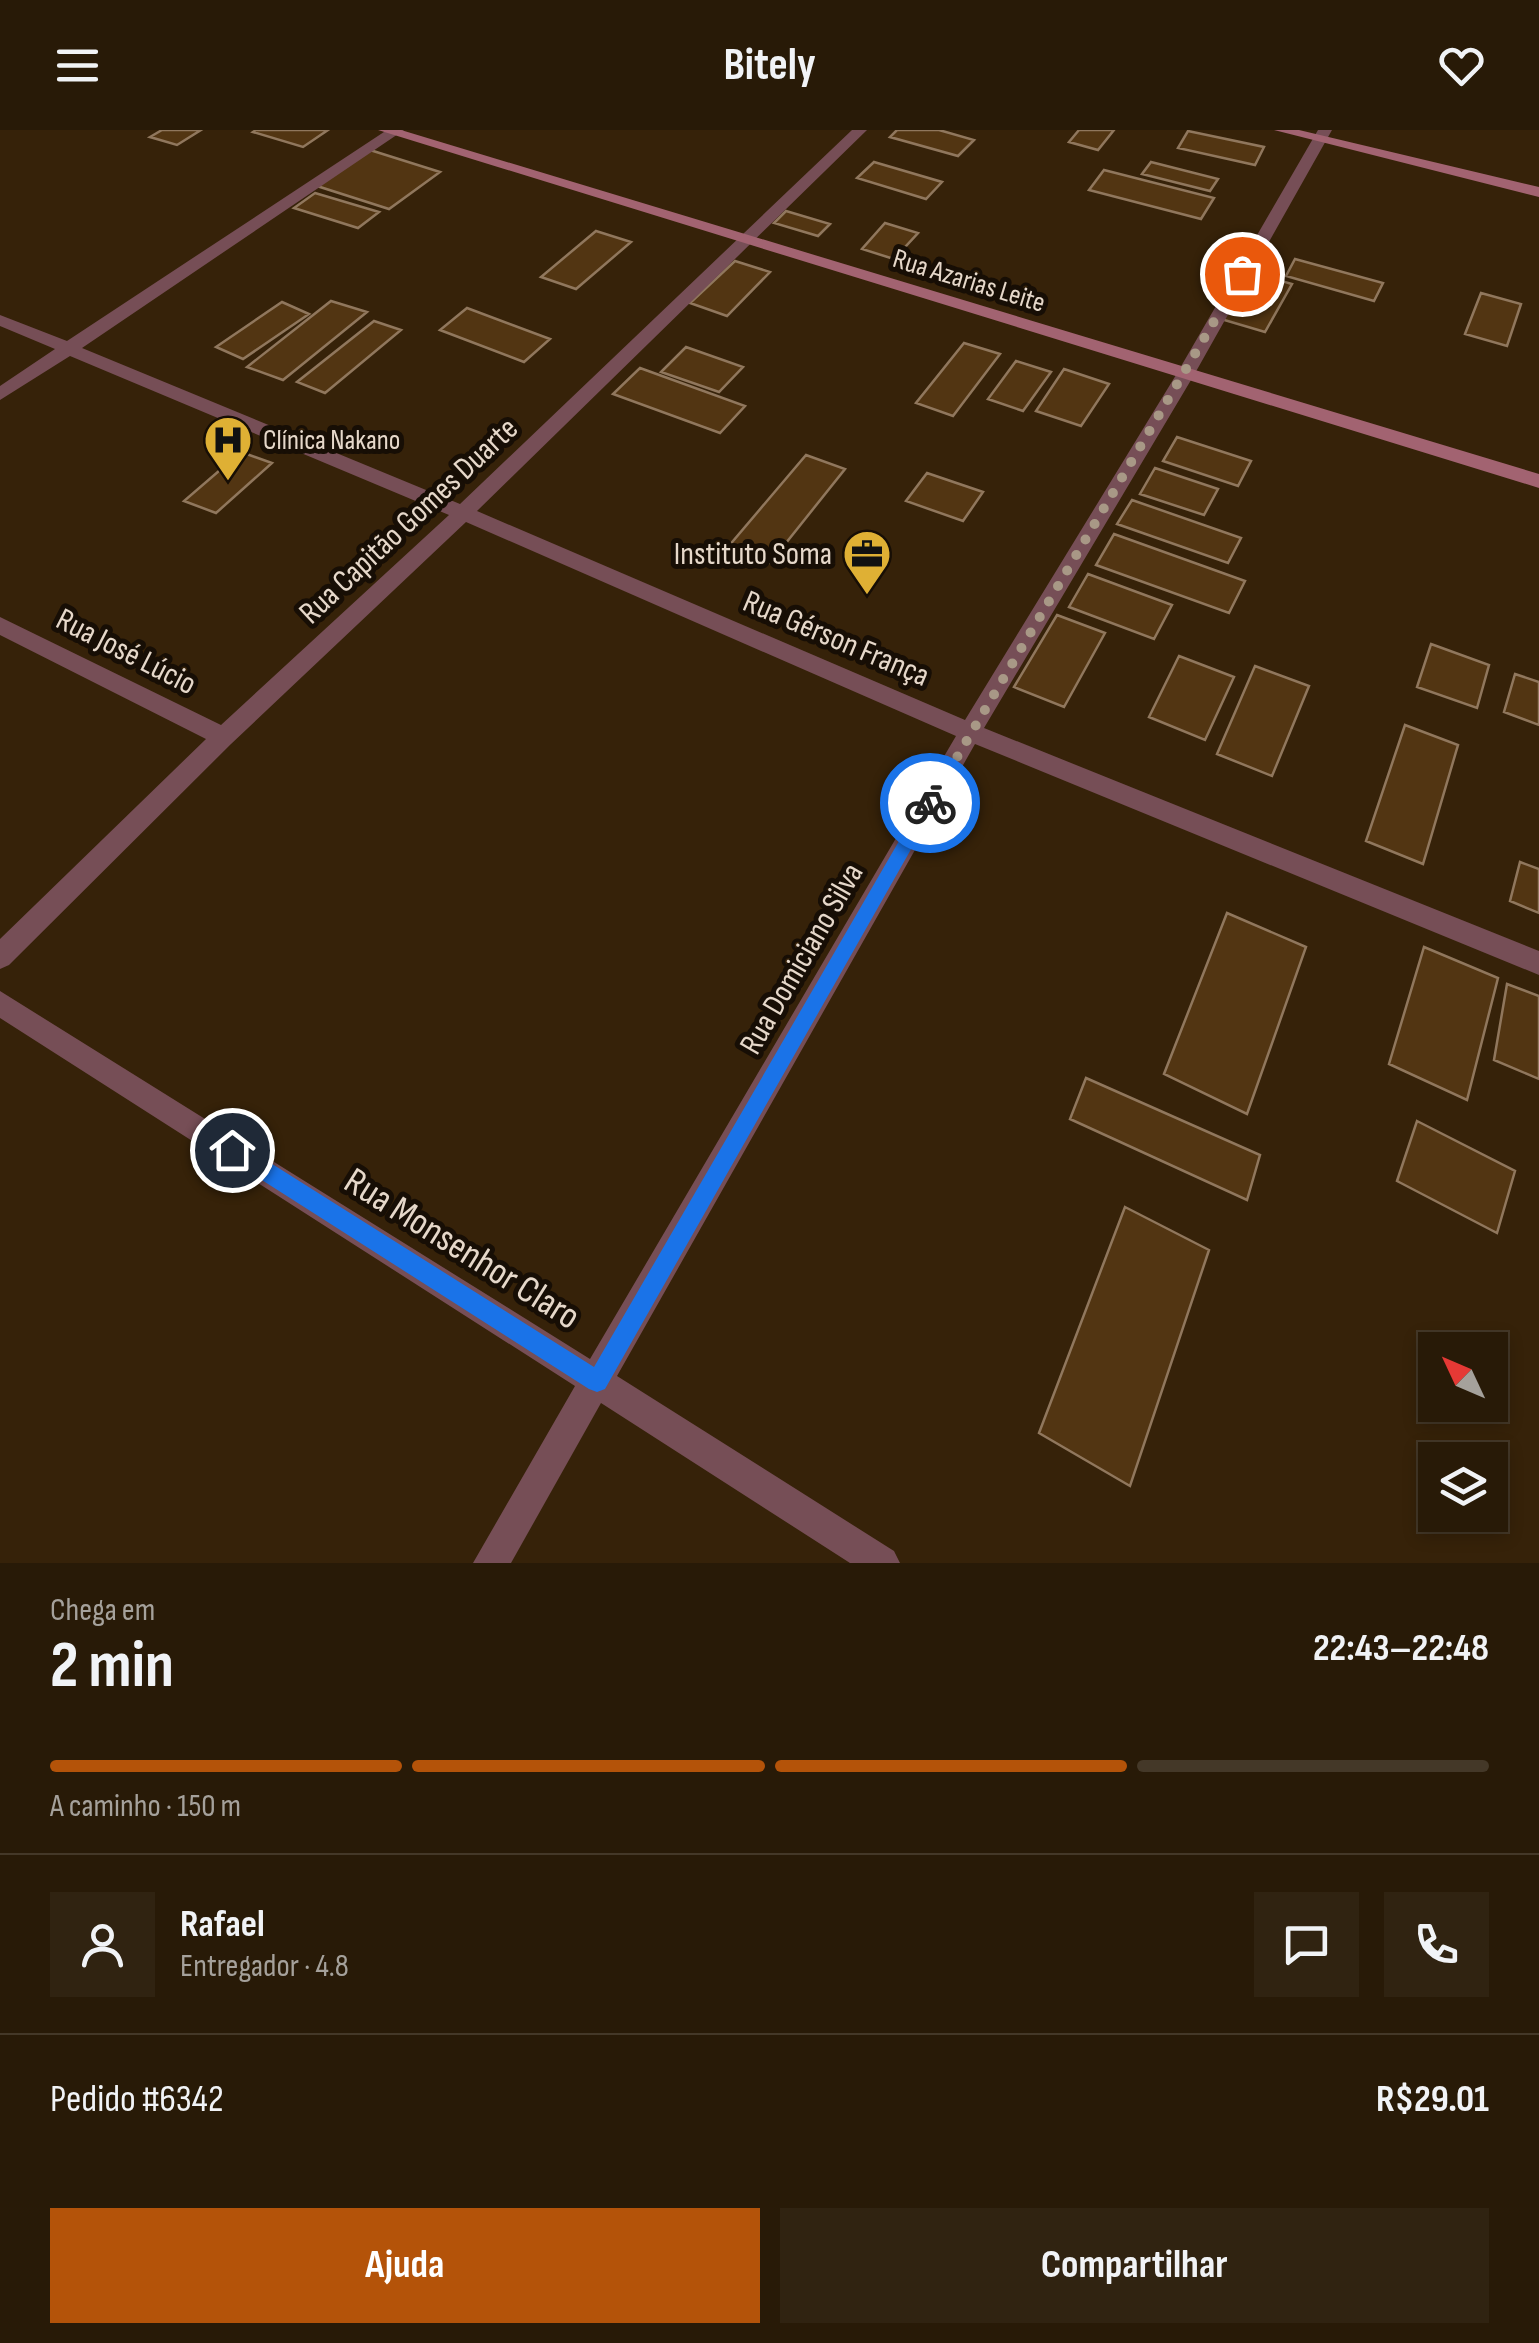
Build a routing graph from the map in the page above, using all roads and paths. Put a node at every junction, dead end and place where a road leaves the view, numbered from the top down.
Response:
1 (860, 130) edge
2 (1281, 130) edge
3 (391, 131) edge
4 (1322, 135) edge
5 (1539, 192) edge
6 (744, 241) junction
7 (0, 320) edge
8 (69, 349) junction
9 (1185, 376) junction
10 (0, 394) edge
11 (1539, 481) edge
12 (463, 513) junction
13 (0, 624) edge
14 (970, 732) junction
15 (223, 737) junction
16 (0, 958) edge
17 (1539, 963) edge
18 (0, 1002) edge
19 (597, 1381) junction
20 (491, 1563) edge
21 (882, 1563) edge

1 - 6 street, Rua Capitão Gomes Duarte
2 - 4 street
3 - 6 street, Rua Azarias Leite
3 - 8 street
4 - 5 street
4 - 9 street, Rua Domiciano Silva
6 - 9 street, Rua Azarias Leite
6 - 12 street, Rua Capitão Gomes Duarte
7 - 8 street, Rua Gérson França
8 - 10 street
8 - 12 street, Rua Gérson França
9 - 11 street, Rua Azarias Leite
9 - 14 street, Rua Domiciano Silva
12 - 14 street, Rua Gérson França
12 - 15 street, Rua Capitão Gomes Duarte
13 - 15 street, Rua José Lúcio
14 - 17 street, Rua Gérson França
14 - 19 street, Rua Domiciano Silva
15 - 16 street, Rua Capitão Gomes Duarte
18 - 19 street, Rua Monsenhor Claro
19 - 20 street, Rua Domiciano Silva
19 - 21 street, Rua Monsenhor Claro

